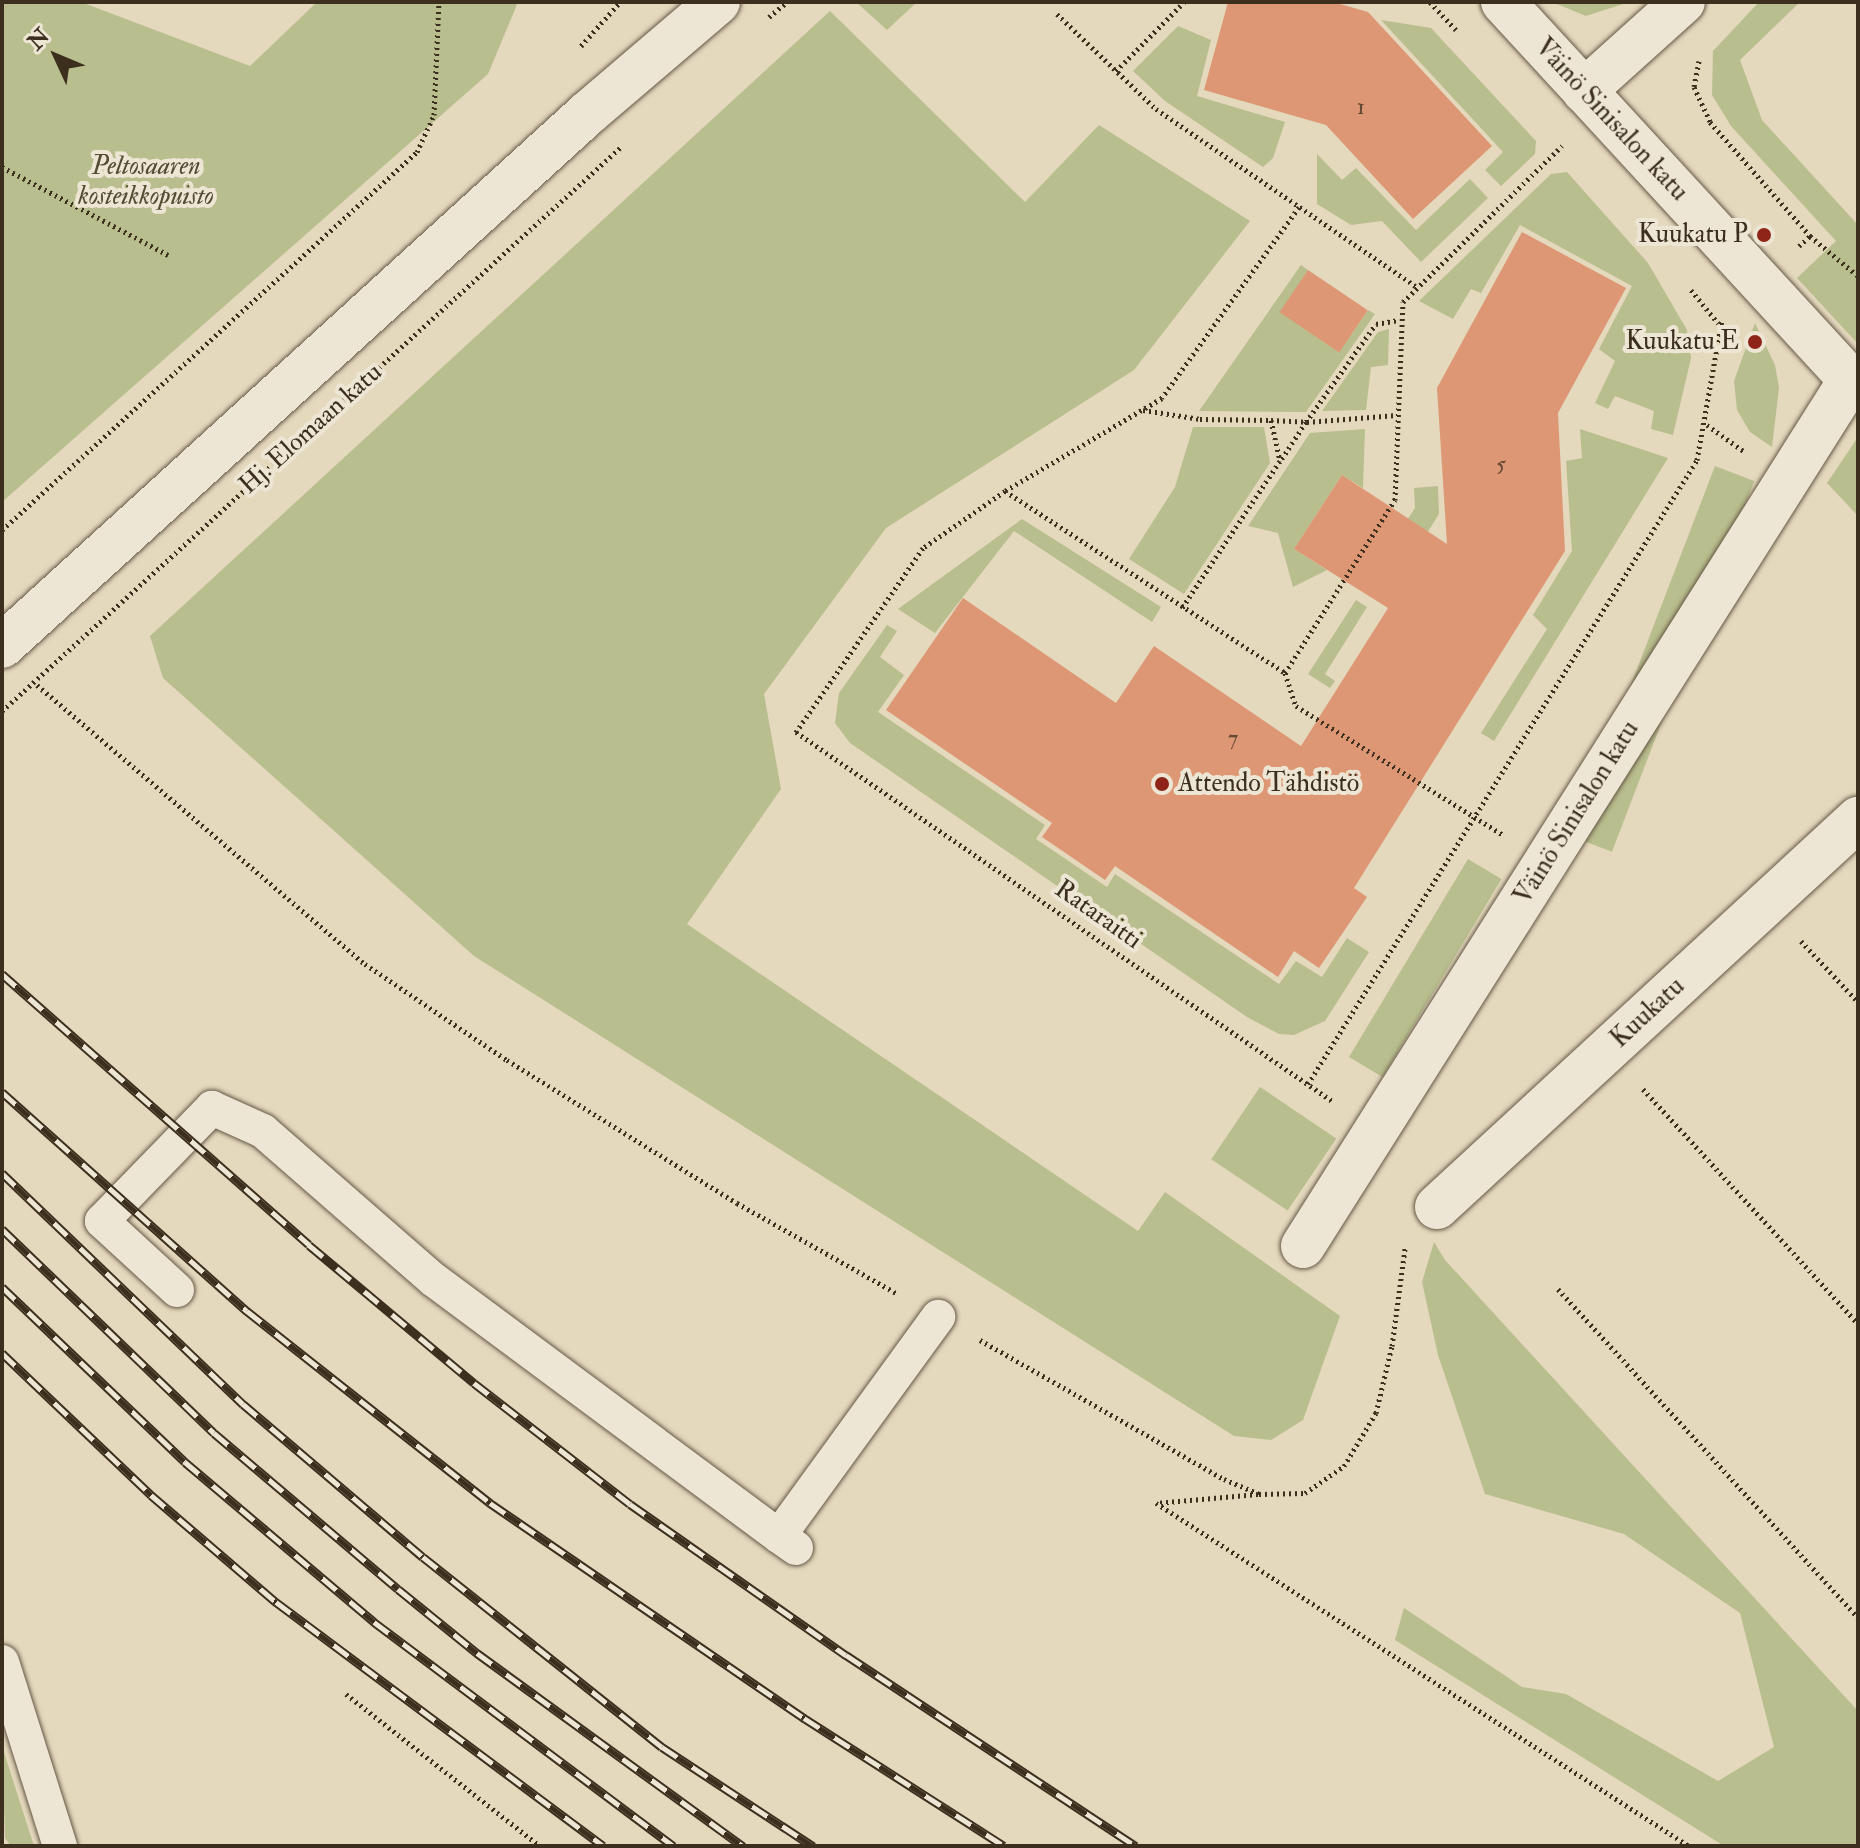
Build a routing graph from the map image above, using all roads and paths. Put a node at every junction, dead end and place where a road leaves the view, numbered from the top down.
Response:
1 (439, 2) edge
2 (620, 2) edge
3 (678, 2) edge
4 (718, 2) edge
5 (1184, 2) edge
6 (1503, 2) edge
7 (1683, 2) edge
8 (1057, 14) dead end
9 (573, 55) dead end
10 (1700, 56) dead end
11 (1116, 71) junction
12 (1584, 91) junction
13 (588, 113) junction
14 (1562, 146) dead end
15 (621, 147) dead end
16 (2, 167) edge
17 (1299, 207) junction
18 (1810, 236) junction
19 (168, 255) dead end
20 (1858, 276) edge
21 (1761, 283) junction
22 (1415, 286) junction
23 (1399, 320) junction
24 (1854, 384) edge
25 (1143, 410) junction
26 (1397, 415) junction
27 (1271, 420) junction
28 (1306, 422) junction
29 (1280, 461) junction
30 (1005, 491) junction
31 (2, 530) edge
32 (1182, 608) junction
33 (14, 661) edge
34 (1285, 673) junction
35 (2, 711) edge
36 (1475, 817) junction
37 (1858, 819) edge
38 (1789, 928) dead end
39 (1858, 1002) edge
40 (1631, 1077) dead end
41 (1308, 1084) junction
42 (1376, 1131) junction
43 (1437, 1207) joint
44 (1303, 1246) dead end
45 (1558, 1289) dead end
46 (177, 1290) dead end
47 (938, 1317) junction
48 (1858, 1324) edge
49 (1259, 1494) junction
50 (1858, 1617) edge
51 (2, 1662) edge
52 (346, 1694) dead end
53 (60, 1846) edge
54 (540, 1846) edge
55 (1689, 1846) edge

1 - 31 path
2 - 9 path
3 - 13 street, Hj. Elomaan katu
4 - 13 street, Hj. Elomaan katu
5 - 11 path
6 - 12 street, Väinö Sinisalon katu
7 - 12 street
8 - 11 path
10 - 18 path
11 - 17 path
12 - 21 street, Väinö Sinisalon katu
13 - 33 street, Hj. Elomaan katu
14 - 22 path
15 - 35 path, Hj. Elomaan katu, bridge
16 - 19 path
17 - 22 path
17 - 25 path
18 - 20 path
18 - 21 path
21 - 24 street, Väinö Sinisalon katu
21 - 36 path
22 - 23 path
23 - 26 path
23 - 28 path
24 - 42 street, Väinö Sinisalon katu
25 - 27 path
25 - 30 path
26 - 28 path
26 - 34 path
27 - 28 path
27 - 29 path
28 - 29 path
29 - 32 path
30 - 32 path
30 - 41 path, Rataraitti
32 - 34 path
33 - 47 path
34 - 36 path
36 - 41 path
37 - 43 street, Kuukatu
38 - 39 path
40 - 48 path
41 - 42 path, Rataraitti
42 - 44 street, Väinö Sinisalon katu
43 - 49 path
45 - 50 path
46 - 47 lane
47 - 49 path
49 - 55 path
51 - 53 lane
52 - 54 path

